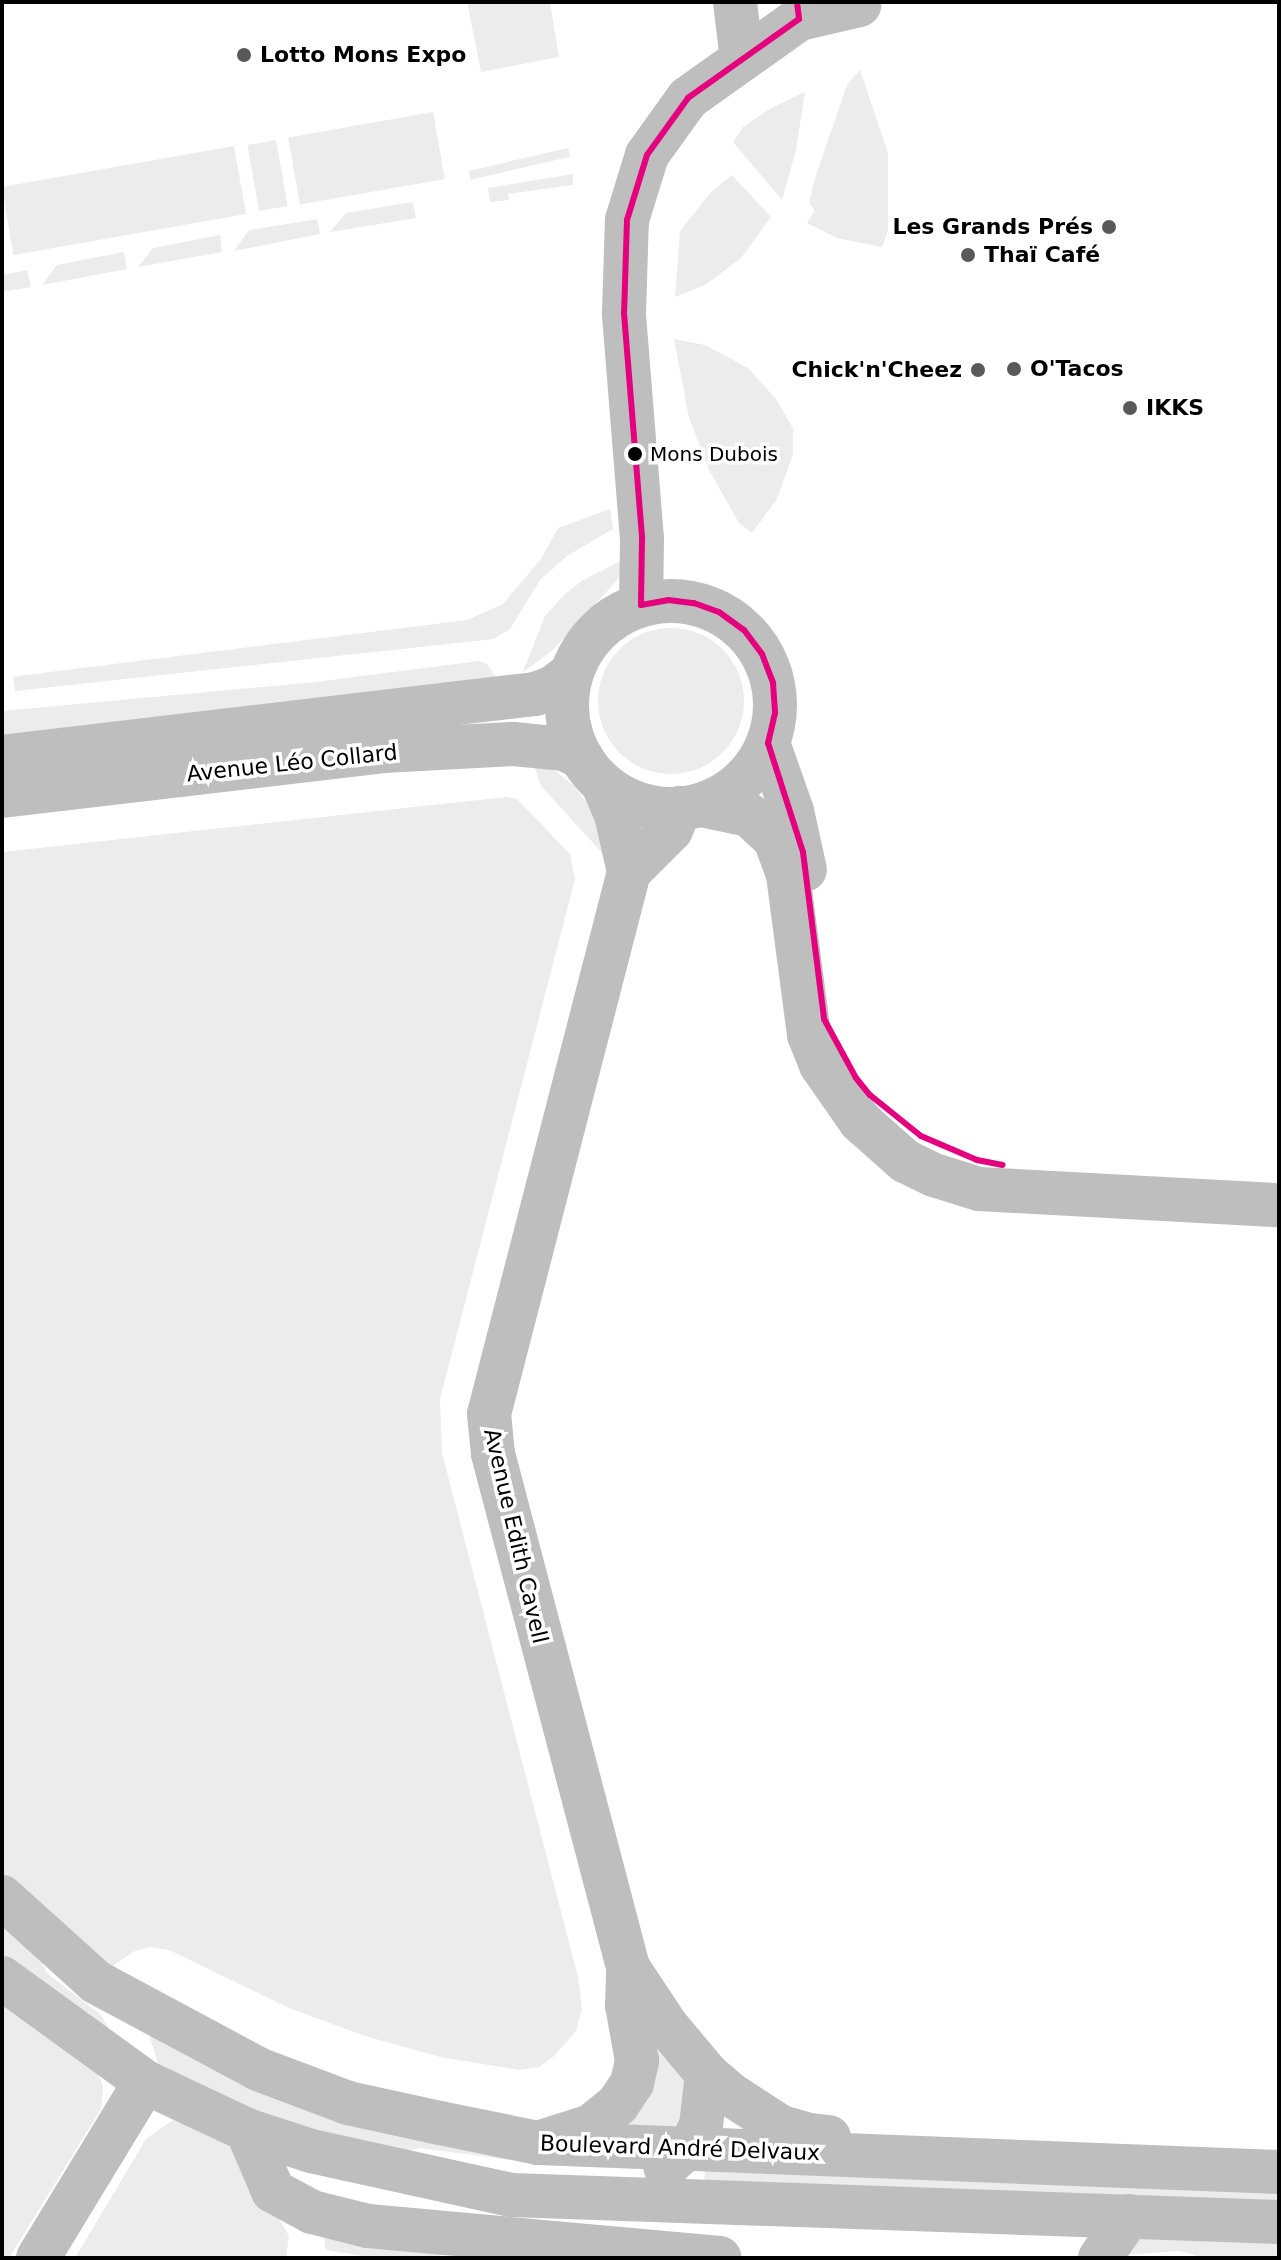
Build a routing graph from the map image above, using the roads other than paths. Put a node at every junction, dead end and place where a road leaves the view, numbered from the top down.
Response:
1 (735, 2) edge
2 (859, 5) dead end
3 (798, 10) edge
4 (742, 60) junction
5 (641, 605) junction
6 (572, 673) junction
7 (768, 743) junction
8 (2, 757) edge
9 (592, 770) junction
10 (2, 796) edge
11 (690, 806) junction
12 (629, 872) junction
13 (1044, 1194) junction
14 (1279, 1205) edge
15 (2, 1897) edge
16 (628, 1967) junction
17 (2, 1978) edge
18 (120, 1997) junction
19 (707, 2074) junction
20 (145, 2082) junction
21 (247, 2130) junction
22 (538, 2143) junction
23 (684, 2152) junction
24 (961, 2157) junction
25 (1279, 2172) edge
26 (603, 2200) junction
27 (1129, 2216) junction
28 (1279, 2222) edge
29 (38, 2258) edge
30 (720, 2258) edge
31 (1100, 2258) edge

1 - 4 street
2 - 3 street
3 - 4 street
4 - 5 street
5 - 6 street
5 - 7 street
6 - 8 street, Avenue Léo Collard
6 - 9 street
7 - 11 street
7 - 13 street
9 - 10 street, Avenue Léo Collard
9 - 11 street
9 - 12 street, Avenue Edith Cavell
11 - 12 street
11 - 13 street
12 - 16 street, Avenue Edith Cavell
13 - 14 street
15 - 18 street, Boulevard André Delvaux
16 - 19 street
16 - 22 street
17 - 20 street
18 - 20 street
18 - 22 street, Boulevard André Delvaux
19 - 23 street
19 - 24 street
20 - 21 street
20 - 29 street
21 - 26 street
21 - 30 street
22 - 23 street, Boulevard André Delvaux
23 - 24 street, Boulevard André Delvaux
23 - 26 street
24 - 25 street, Boulevard André Delvaux
26 - 27 street
27 - 28 street
27 - 31 street

